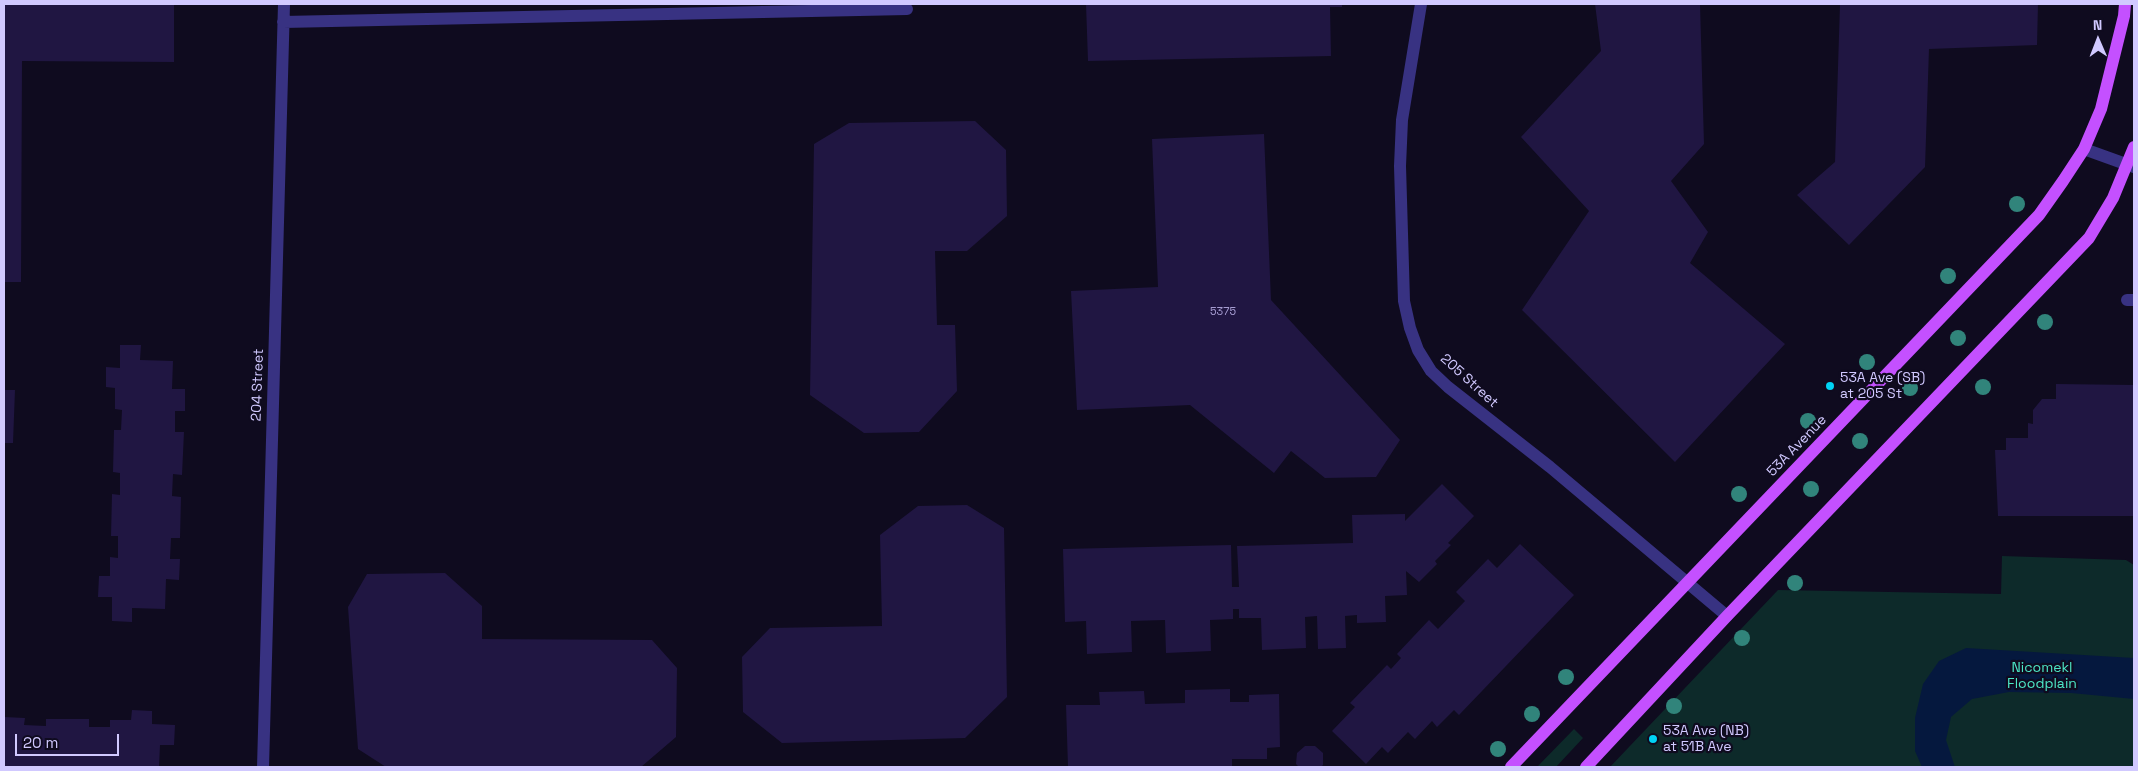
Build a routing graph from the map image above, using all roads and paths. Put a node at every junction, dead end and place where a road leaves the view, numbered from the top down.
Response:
1 (284, 4) edge
2 (1421, 4) edge
3 (2125, 4) edge
4 (907, 9) dead end
5 (283, 22) junction
6 (2134, 147) edge
7 (2084, 149) junction
8 (2130, 166) edge
9 (1686, 582) junction
10 (1727, 616) junction
11 (263, 767) edge
12 (1511, 767) edge
13 (1586, 767) edge

1 - 5 street, 204 Street
2 - 9 street, 205 Street
3 - 7 main road, 53A Avenue
4 - 5 street
5 - 11 street, 204 Street
6 - 8 main road
7 - 8 street
7 - 9 main road, 53A Avenue
8 - 10 main road
9 - 10 street, 205 Street
9 - 12 main road, 53A Avenue
10 - 13 main road

